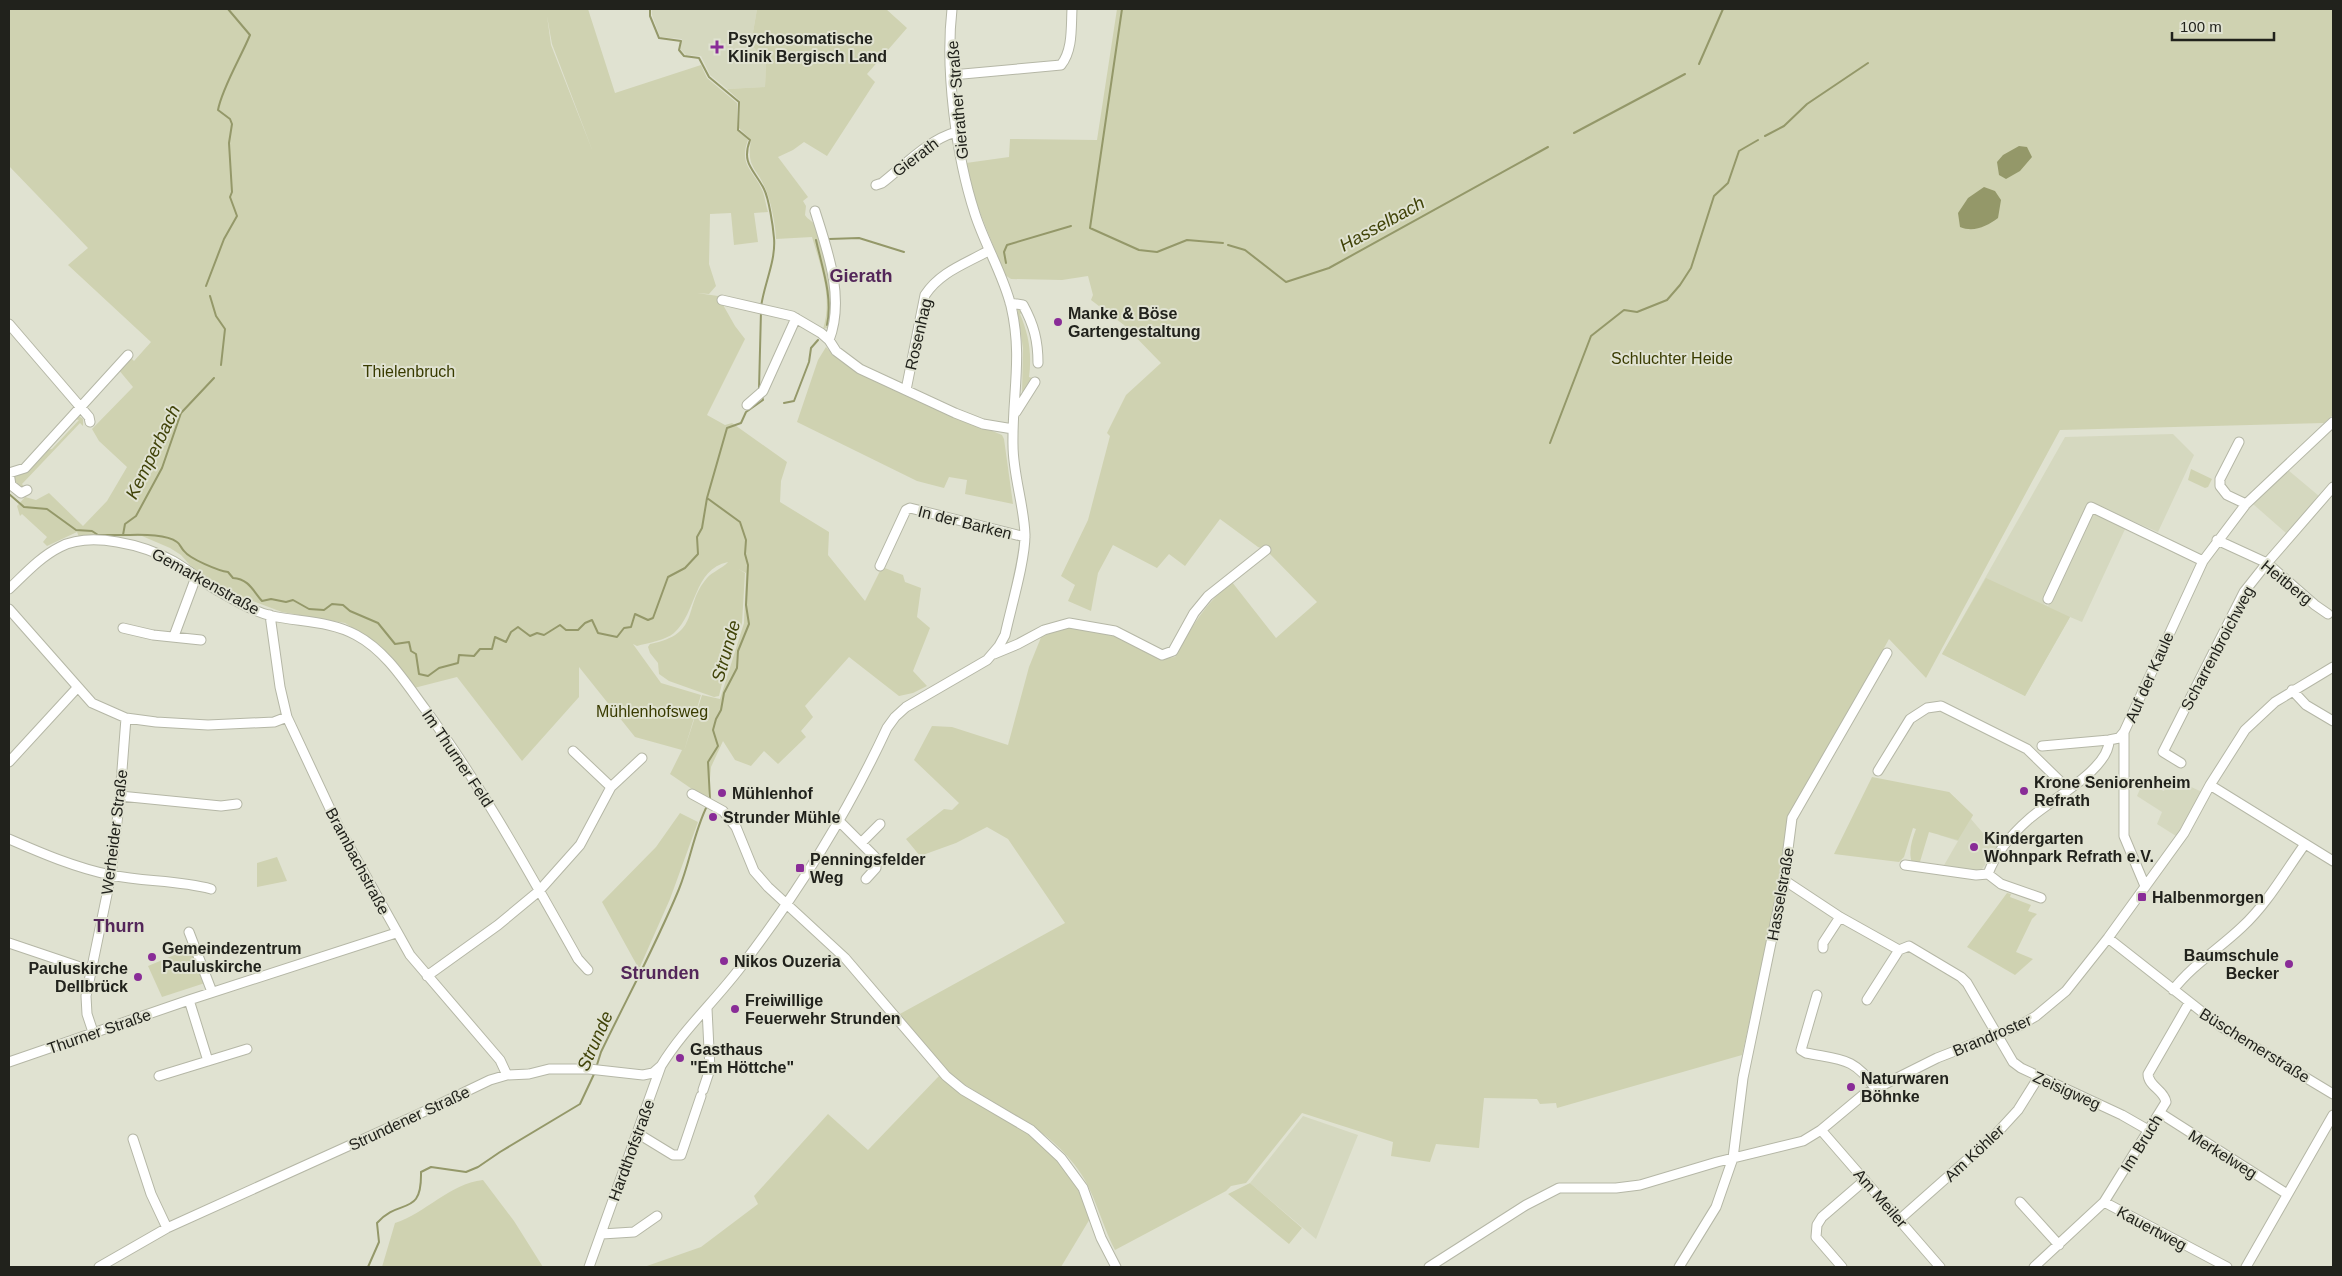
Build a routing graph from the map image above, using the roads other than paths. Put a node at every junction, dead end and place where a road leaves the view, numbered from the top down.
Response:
1 (952, 9) edge
2 (1072, 9) edge
3 (952, 75) junction
4 (956, 132) junction
5 (876, 185) dead end
6 (815, 211) dead end
7 (988, 251) junction
8 (722, 300) dead end
9 (1010, 303) junction
10 (796, 318) junction
11 (9, 324) edge
12 (830, 340) junction
13 (128, 355) dead end
14 (1038, 363) dead end
15 (1035, 382) dead end
16 (906, 390) junction
17 (746, 404) dead end
18 (81, 408) junction
19 (1014, 414) junction
20 (90, 422) dead end
21 (2332, 423) edge
22 (1013, 429) junction
23 (2238, 442) dead end
24 (9, 473) edge
25 (2333, 487) edge
26 (27, 490) dead end
27 (2246, 504) junction
28 (1025, 537) junction
29 (2217, 540) junction
30 (1266, 550) dead end
31 (2203, 560) junction
32 (2267, 563) junction
33 (880, 566) dead end
34 (196, 577) junction
35 (9, 589) edge
36 (2048, 599) dead end
37 (9, 609) edge
38 (2328, 614) dead end
39 (270, 615) junction
40 (123, 628) dead end
41 (174, 636) junction
42 (201, 640) dead end
43 (1887, 652) dead end
44 (994, 654) junction
45 (2333, 667) edge
46 (77, 688) junction
47 (2292, 690) junction
48 (288, 717) junction
49 (126, 718) junction
50 (2333, 721) edge
51 (2124, 732) junction
52 (2109, 740) junction
53 (2042, 746) dead end
54 (573, 751) dead end
55 (642, 758) dead end
56 (9, 762) edge
57 (2181, 763) dead end
58 (1878, 771) dead end
59 (2210, 785) junction
60 (611, 787) junction
61 (2068, 789) junction
62 (692, 794) dead end
63 (120, 796) junction
64 (237, 804) dead end
65 (840, 822) junction
66 (880, 824) dead end
67 (9, 839) edge
68 (861, 843) junction
69 (2305, 844) junction
70 (2333, 861) edge
71 (1905, 866) dead end
72 (1988, 874) junction
73 (111, 875) junction
74 (866, 879) dead end
75 (1784, 880) junction
76 (2145, 886) junction
77 (211, 889) dead end
78 (539, 891) junction
79 (2041, 898) dead end
80 (786, 903) junction
81 (1840, 917) junction
82 (189, 932) dead end
83 (396, 933) junction
84 (2108, 938) junction
85 (9, 943) edge
86 (1824, 948) dead end
87 (1899, 950) junction
88 (588, 970) dead end
89 (92, 971) junction
90 (427, 976) junction
91 (2173, 990) junction
92 (212, 992) junction
93 (1817, 996) dead end
94 (189, 1000) junction
95 (1867, 1000) dead end
96 (2189, 1003) junction
97 (707, 1009) junction
98 (93, 1032) junction
99 (1997, 1034) junction
100 (247, 1049) dead end
101 (208, 1061) junction
102 (9, 1062) edge
103 (661, 1066) junction
104 (507, 1075) junction
105 (159, 1076) dead end
106 (2038, 1078) junction
107 (1875, 1088) junction
108 (2333, 1094) edge
109 (2160, 1114) junction
110 (2333, 1115) edge
111 (1821, 1130) junction
112 (2150, 1131) junction
113 (637, 1133) junction
114 (132, 1139) dead end
115 (1733, 1158) junction
116 (1865, 1180) junction
117 (2287, 1194) junction
118 (2020, 1202) dead end
119 (2104, 1202) junction
120 (657, 1216) dead end
121 (1900, 1219) junction
122 (167, 1228) junction
123 (602, 1234) junction
124 (2059, 1245) junction
125 (1936, 1266) edge
126 (98, 1267) edge
127 (589, 1267) edge
128 (1116, 1267) edge
129 (1429, 1267) edge
130 (1680, 1267) edge
131 (1842, 1267) edge
132 (2034, 1267) edge
133 (2226, 1267) edge
134 (2246, 1267) edge

1 - 3 street, Gierather Straße
2 - 3 street
3 - 4 street, Gierather Straße
4 - 5 street, Gierath
4 - 7 street, Gierather Straße
6 - 12 street
7 - 9 street, Gierather Straße
7 - 16 street, Rosenhag
8 - 10 street
9 - 14 street
9 - 19 street, Gierather Straße
10 - 12 street
10 - 17 street
11 - 18 street
12 - 16 street
13 - 18 street
15 - 19 street, Gierather Straße
16 - 22 street
18 - 20 street
18 - 24 street
19 - 22 street, Gierather Straße
21 - 27 street, Auf der Kaule
22 - 28 street, Gierather Straße
23 - 27 street
24 - 26 street
25 - 32 street, Scharrenbroichweg
27 - 29 street, Auf der Kaule
28 - 33 street, In der Barken
28 - 44 street, Gierather Straße
29 - 31 street, Auf der Kaule
29 - 32 street, Heitberg
30 - 44 street
31 - 36 street
31 - 51 street, Auf der Kaule
32 - 38 street, Heitberg
32 - 57 street, Scharrenbroichweg
34 - 35 street, Gemarkenstraße
34 - 39 street, Gemarkenstraße
34 - 41 street
37 - 46 street
39 - 48 street, Brambachstraße
39 - 78 street, Im Thurner Feld
40 - 41 street
41 - 42 street
43 - 75 street, Hasselstraße
44 - 65 street, Gierather Straße
45 - 47 street
46 - 49 street
46 - 56 street
47 - 50 street
47 - 59 street
48 - 49 street
48 - 83 street, Brambachstraße
49 - 63 street, Werheider Straße
51 - 52 street
51 - 76 street, Auf der Kaule
52 - 53 street
52 - 61 street
54 - 60 street
55 - 60 street
58 - 61 street
59 - 69 street
59 - 76 street
60 - 78 street
61 - 72 street
62 - 80 street
63 - 64 street
63 - 73 street, Werheider Straße
65 - 68 street
65 - 80 street, Gierather Straße
66 - 68 street
67 - 73 street
68 - 74 street
69 - 70 street
69 - 91 street
71 - 72 street
72 - 79 street
73 - 77 street
73 - 89 street, Werheider Straße
75 - 81 street
75 - 115 street, Hasselstraße
76 - 84 street, Brandroster
78 - 88 street, Im Thurner Feld
78 - 90 street
80 - 97 street, Gierather Straße
80 - 128 street
81 - 86 street
81 - 87 street
82 - 92 street
83 - 90 street, Brambachstraße
83 - 92 street, Thurner Straße
84 - 91 street, Büschemerstraße
84 - 99 street, Brandroster
85 - 89 street
87 - 95 street
87 - 99 street, Zeisigweg
89 - 98 street, Werheider Straße
90 - 104 street, Brambachstraße
91 - 96 street, Büschemerstraße
92 - 94 street, Thurner Straße
93 - 107 street
94 - 98 street, Thurner Straße
94 - 101 street
96 - 108 street, Büschemerstraße
96 - 109 street, Im Bruch
97 - 103 street, Gierather Straße
97 - 113 street
98 - 102 street, Thurner Straße
99 - 106 street, Zeisigweg
99 - 107 street, Brandroster
100 - 101 street
101 - 105 street
103 - 104 street, Strundener Straße
103 - 113 street, Hardthofstraße
104 - 122 street, Strundener Straße
106 - 112 street, Zeisigweg
106 - 121 street, Am Köhler
107 - 111 street, Brandroster
109 - 112 street, Im Bruch
109 - 117 street, Merkelweg
110 - 117 street
111 - 115 street, Brandroster
111 - 116 street, Am Meiler
112 - 119 street, Im Bruch
113 - 123 street, Hardthofstraße
114 - 122 street
115 - 129 street, Brandroster
115 - 130 street, Hasselstraße
116 - 121 street, Am Meiler
116 - 131 street
117 - 134 street
118 - 124 street
119 - 124 street, Im Bruch
119 - 133 street, Kauertweg
120 - 123 street
121 - 125 street, Am Meiler
122 - 126 street, Strundener Straße
123 - 127 street, Hardthofstraße
124 - 132 street, Im Bruch

